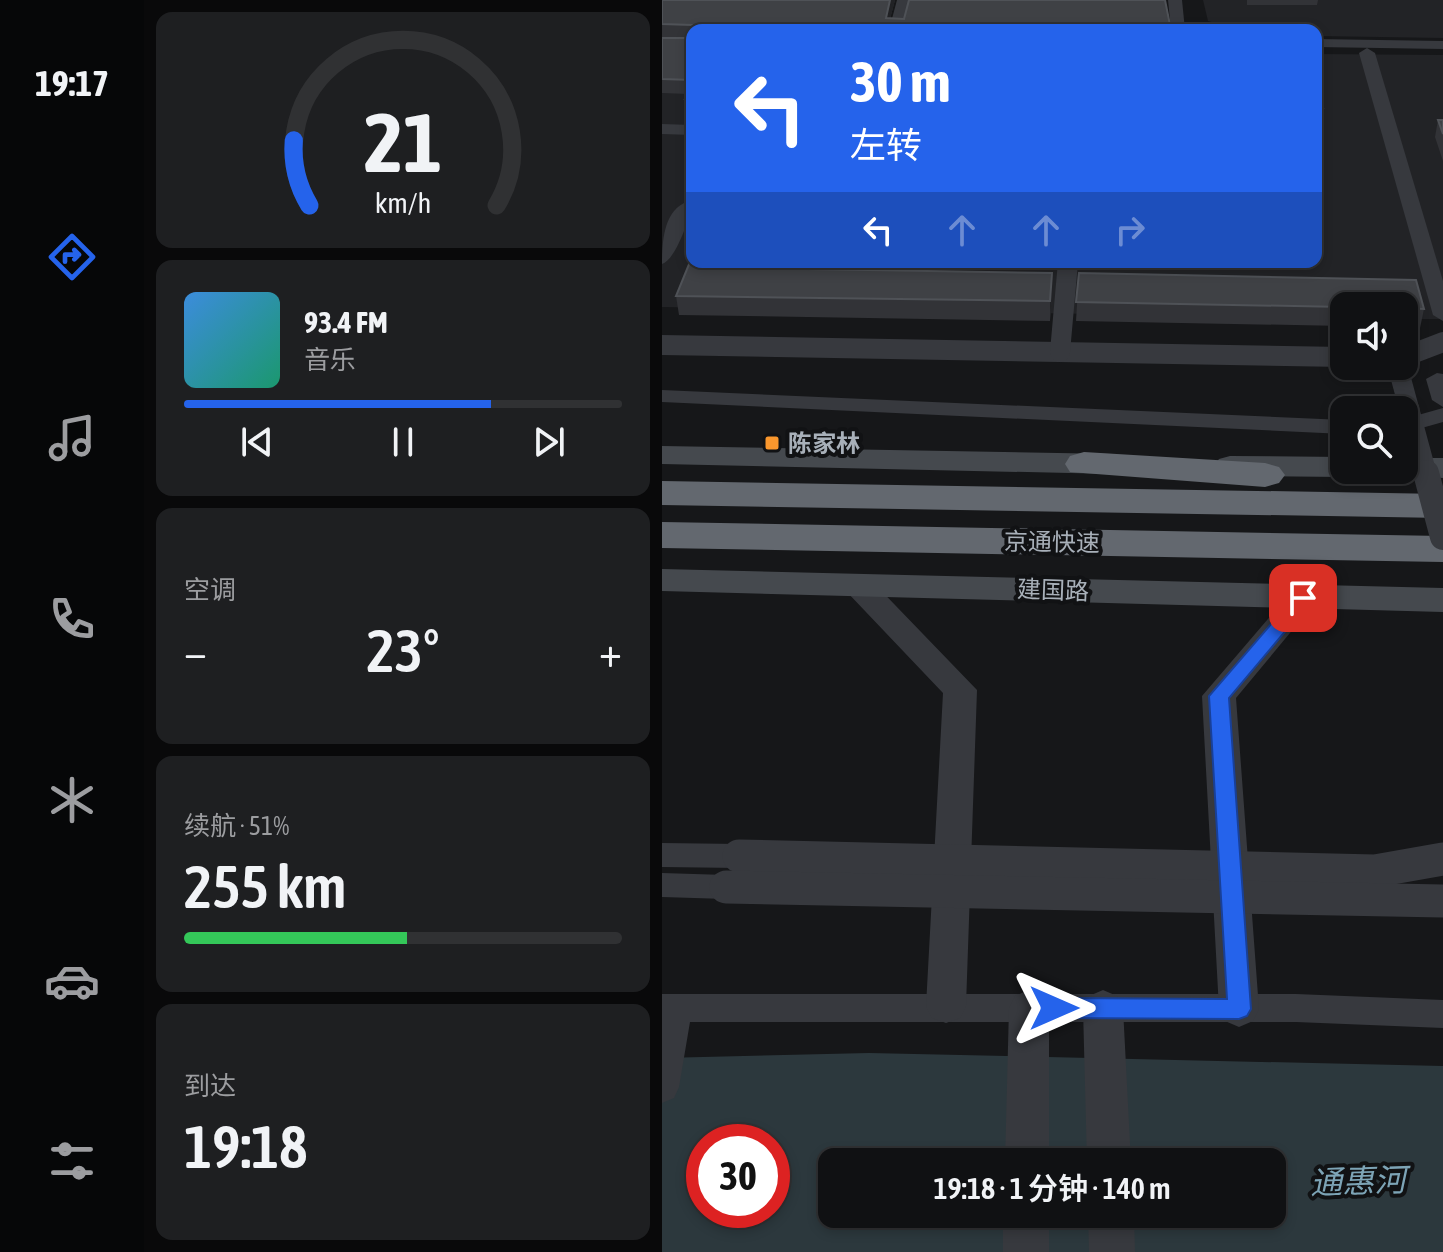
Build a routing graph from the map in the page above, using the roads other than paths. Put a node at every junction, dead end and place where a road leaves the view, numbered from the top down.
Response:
1 (904, 0) edge
2 (1175, 0) edge
3 (898, 24) edge
4 (1177, 24) edge
5 (1322, 43) edge
6 (1443, 45) edge
7 (1322, 53) edge
8 (1367, 53) junction
9 (1443, 54) edge
10 (662, 129) edge
11 (686, 130) edge
12 (686, 208) edge
13 (662, 258) edge
14 (1067, 268) edge
15 (1438, 288) edge
16 (1443, 315) edge
17 (1443, 342) edge
18 (662, 345) edge
19 (1060, 352) junction
20 (1418, 356) edge
21 (1330, 357) edge
22 (1437, 379) dead end
23 (1404, 380) edge
24 (662, 396) edge
25 (1443, 400) edge
26 (1443, 415) edge
27 (1418, 422) edge
28 (1330, 426) edge
29 (662, 455) edge
30 (1084, 464) junction
31 (1330, 467) edge
32 (1418, 468) edge
33 (1443, 468) edge
34 (1443, 486) edge
35 (662, 493) edge
36 (1443, 506) edge
37 (662, 535) edge
38 (1443, 537) edge
39 (1443, 549) edge
40 (662, 580) edge
41 (857, 584) junction
42 (1303, 598) junction
43 (1443, 600) edge
44 (662, 855) edge
45 (1443, 859) edge
46 (662, 885) edge
47 (1438, 899) edge
48 (946, 1006) junction
49 (669, 1008) edge
50 (1029, 1008) junction
51 (1103, 1008) junction
52 (1239, 1009) junction
53 (1443, 1014) edge
54 (662, 1087) edge
55 (1027, 1148) edge
56 (1108, 1148) edge
57 (1026, 1228) edge
58 (1111, 1228) edge
59 (1026, 1252) edge
60 (1112, 1252) edge

1 - 3 street
2 - 4 street
5 - 6 street
7 - 8 street
8 - 9 street
8 - 15 street
10 - 11 street
12 - 13 street
14 - 19 street, bridge
15 - 16 street
17 - 20 street, bridge
18 - 19 street, bridge
19 - 21 street, bridge
22 - 25 street
23 - 38 street, bridge
24 - 28 street
26 - 27 street
29 - 30 main road
30 - 31 main road
30 - 34 highway
32 - 33 main road
35 - 36 highway, 京通快速
37 - 39 highway, 京通快速
40 - 41 main road, 建国路
41 - 42 main road, 建国路
41 - 48 street
42 - 43 main road, 建国路
42 - 52 street
44 - 45 street, bridge
46 - 47 street, bridge
48 - 49 street
48 - 50 street
49 - 54 street
50 - 51 street
50 - 55 street
51 - 52 street
51 - 56 street
52 - 53 street
57 - 59 street
58 - 60 street

